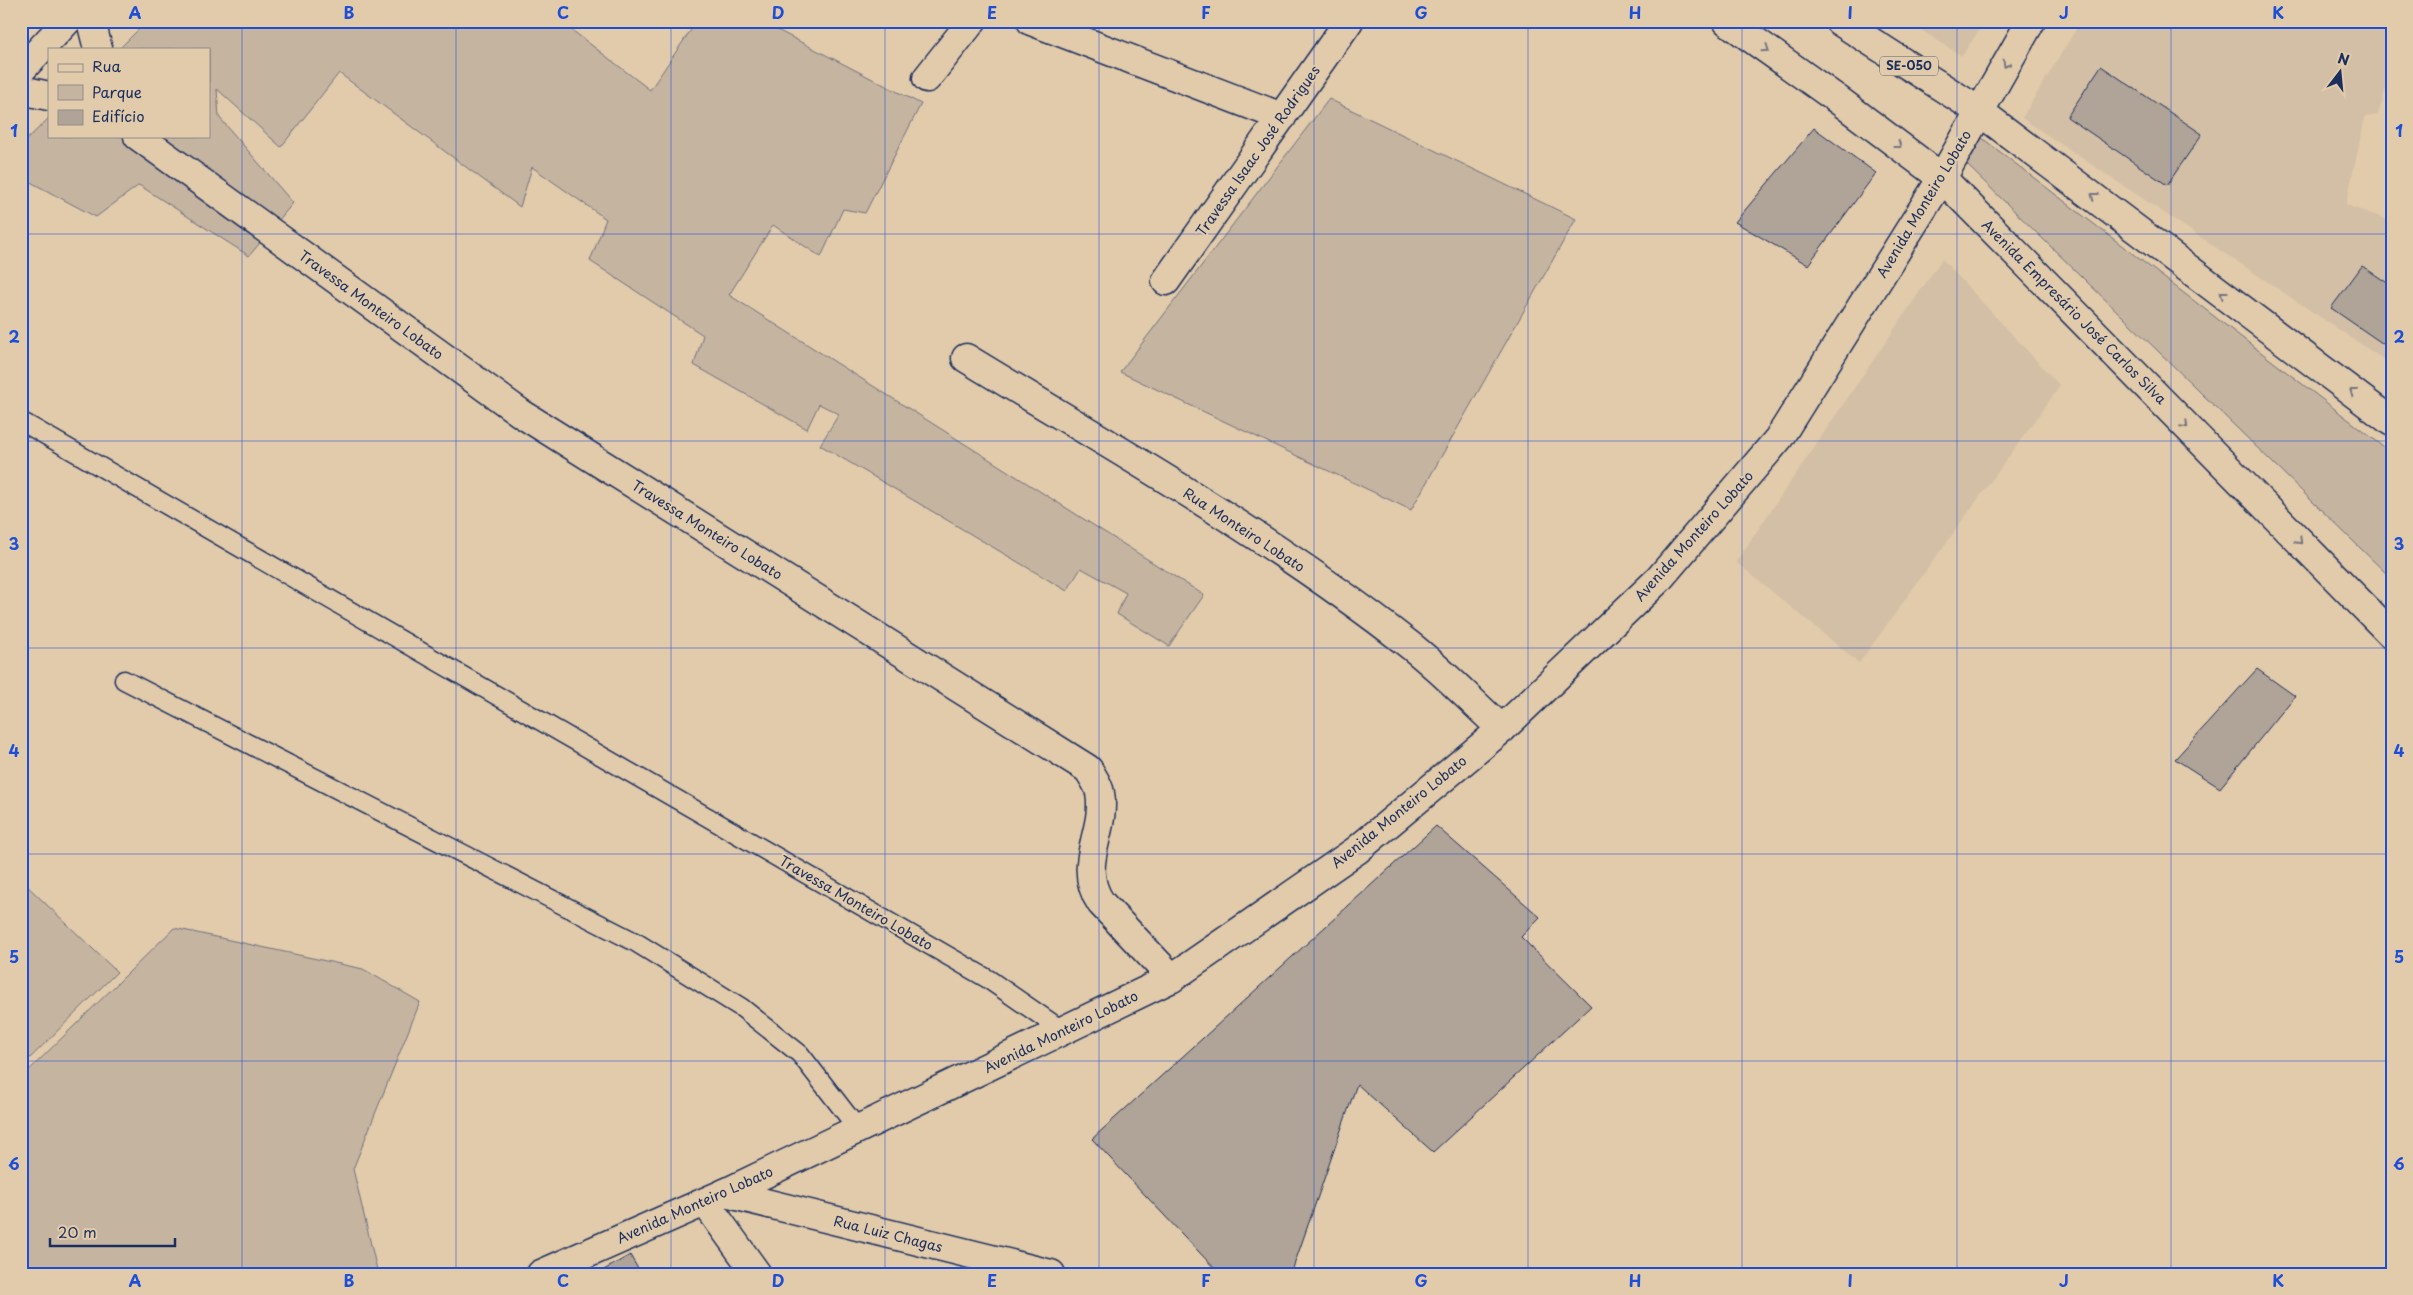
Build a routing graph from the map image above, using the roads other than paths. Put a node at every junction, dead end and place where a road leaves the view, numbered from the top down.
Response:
1 (67, 21) edge
2 (91, 21) edge
3 (972, 21) edge
4 (1031, 21) edge
5 (1349, 21) edge
6 (1727, 21) edge
7 (1839, 21) edge
8 (2031, 21) edge
9 (98, 48) edge
10 (21, 70) edge
11 (927, 78) dead end
12 (21, 90) edge
13 (48, 96) edge
14 (1979, 111) junction
15 (1282, 117) junction
16 (141, 138) edge
17 (1942, 178) junction
18 (1166, 281) dead end
19 (966, 358) dead end
20 (21, 421) edge
21 (2392, 422) edge
22 (2392, 635) edge
23 (124, 680) dead end
24 (1502, 729) junction
25 (1172, 978) junction
26 (1063, 1031) junction
27 (858, 1129) junction
28 (715, 1198) junction
29 (541, 1274) edge
30 (757, 1274) edge
31 (1051, 1274) edge

1 - 10 street
2 - 9 street
3 - 11 street
4 - 15 street
5 - 15 street, Travessa Isaac José Rodrigues
6 -> 17 street, Avenida Empresário José Carlos Silva
7 - 14 street, SE-050
8 -> 14 street, Avenida Monteiro Lobato
12 - 13 street
14 - 17 street, Avenida Monteiro Lobato
21 -> 14 street
15 - 18 street, Travessa Isaac José Rodrigues
16 - 25 street, Travessa Monteiro Lobato
17 -> 22 street, Avenida Empresário José Carlos Silva
17 - 24 street, Avenida Monteiro Lobato
19 - 24 street, Rua Monteiro Lobato
20 - 26 lane, Travessa Monteiro Lobato
23 - 27 lane
24 - 25 street, Avenida Monteiro Lobato
25 - 26 street, Avenida Monteiro Lobato
26 - 27 street, Avenida Monteiro Lobato
27 - 28 street, Avenida Monteiro Lobato
28 - 29 street, Avenida Monteiro Lobato
28 - 30 street
28 - 31 street, Rua Luiz Chagas

